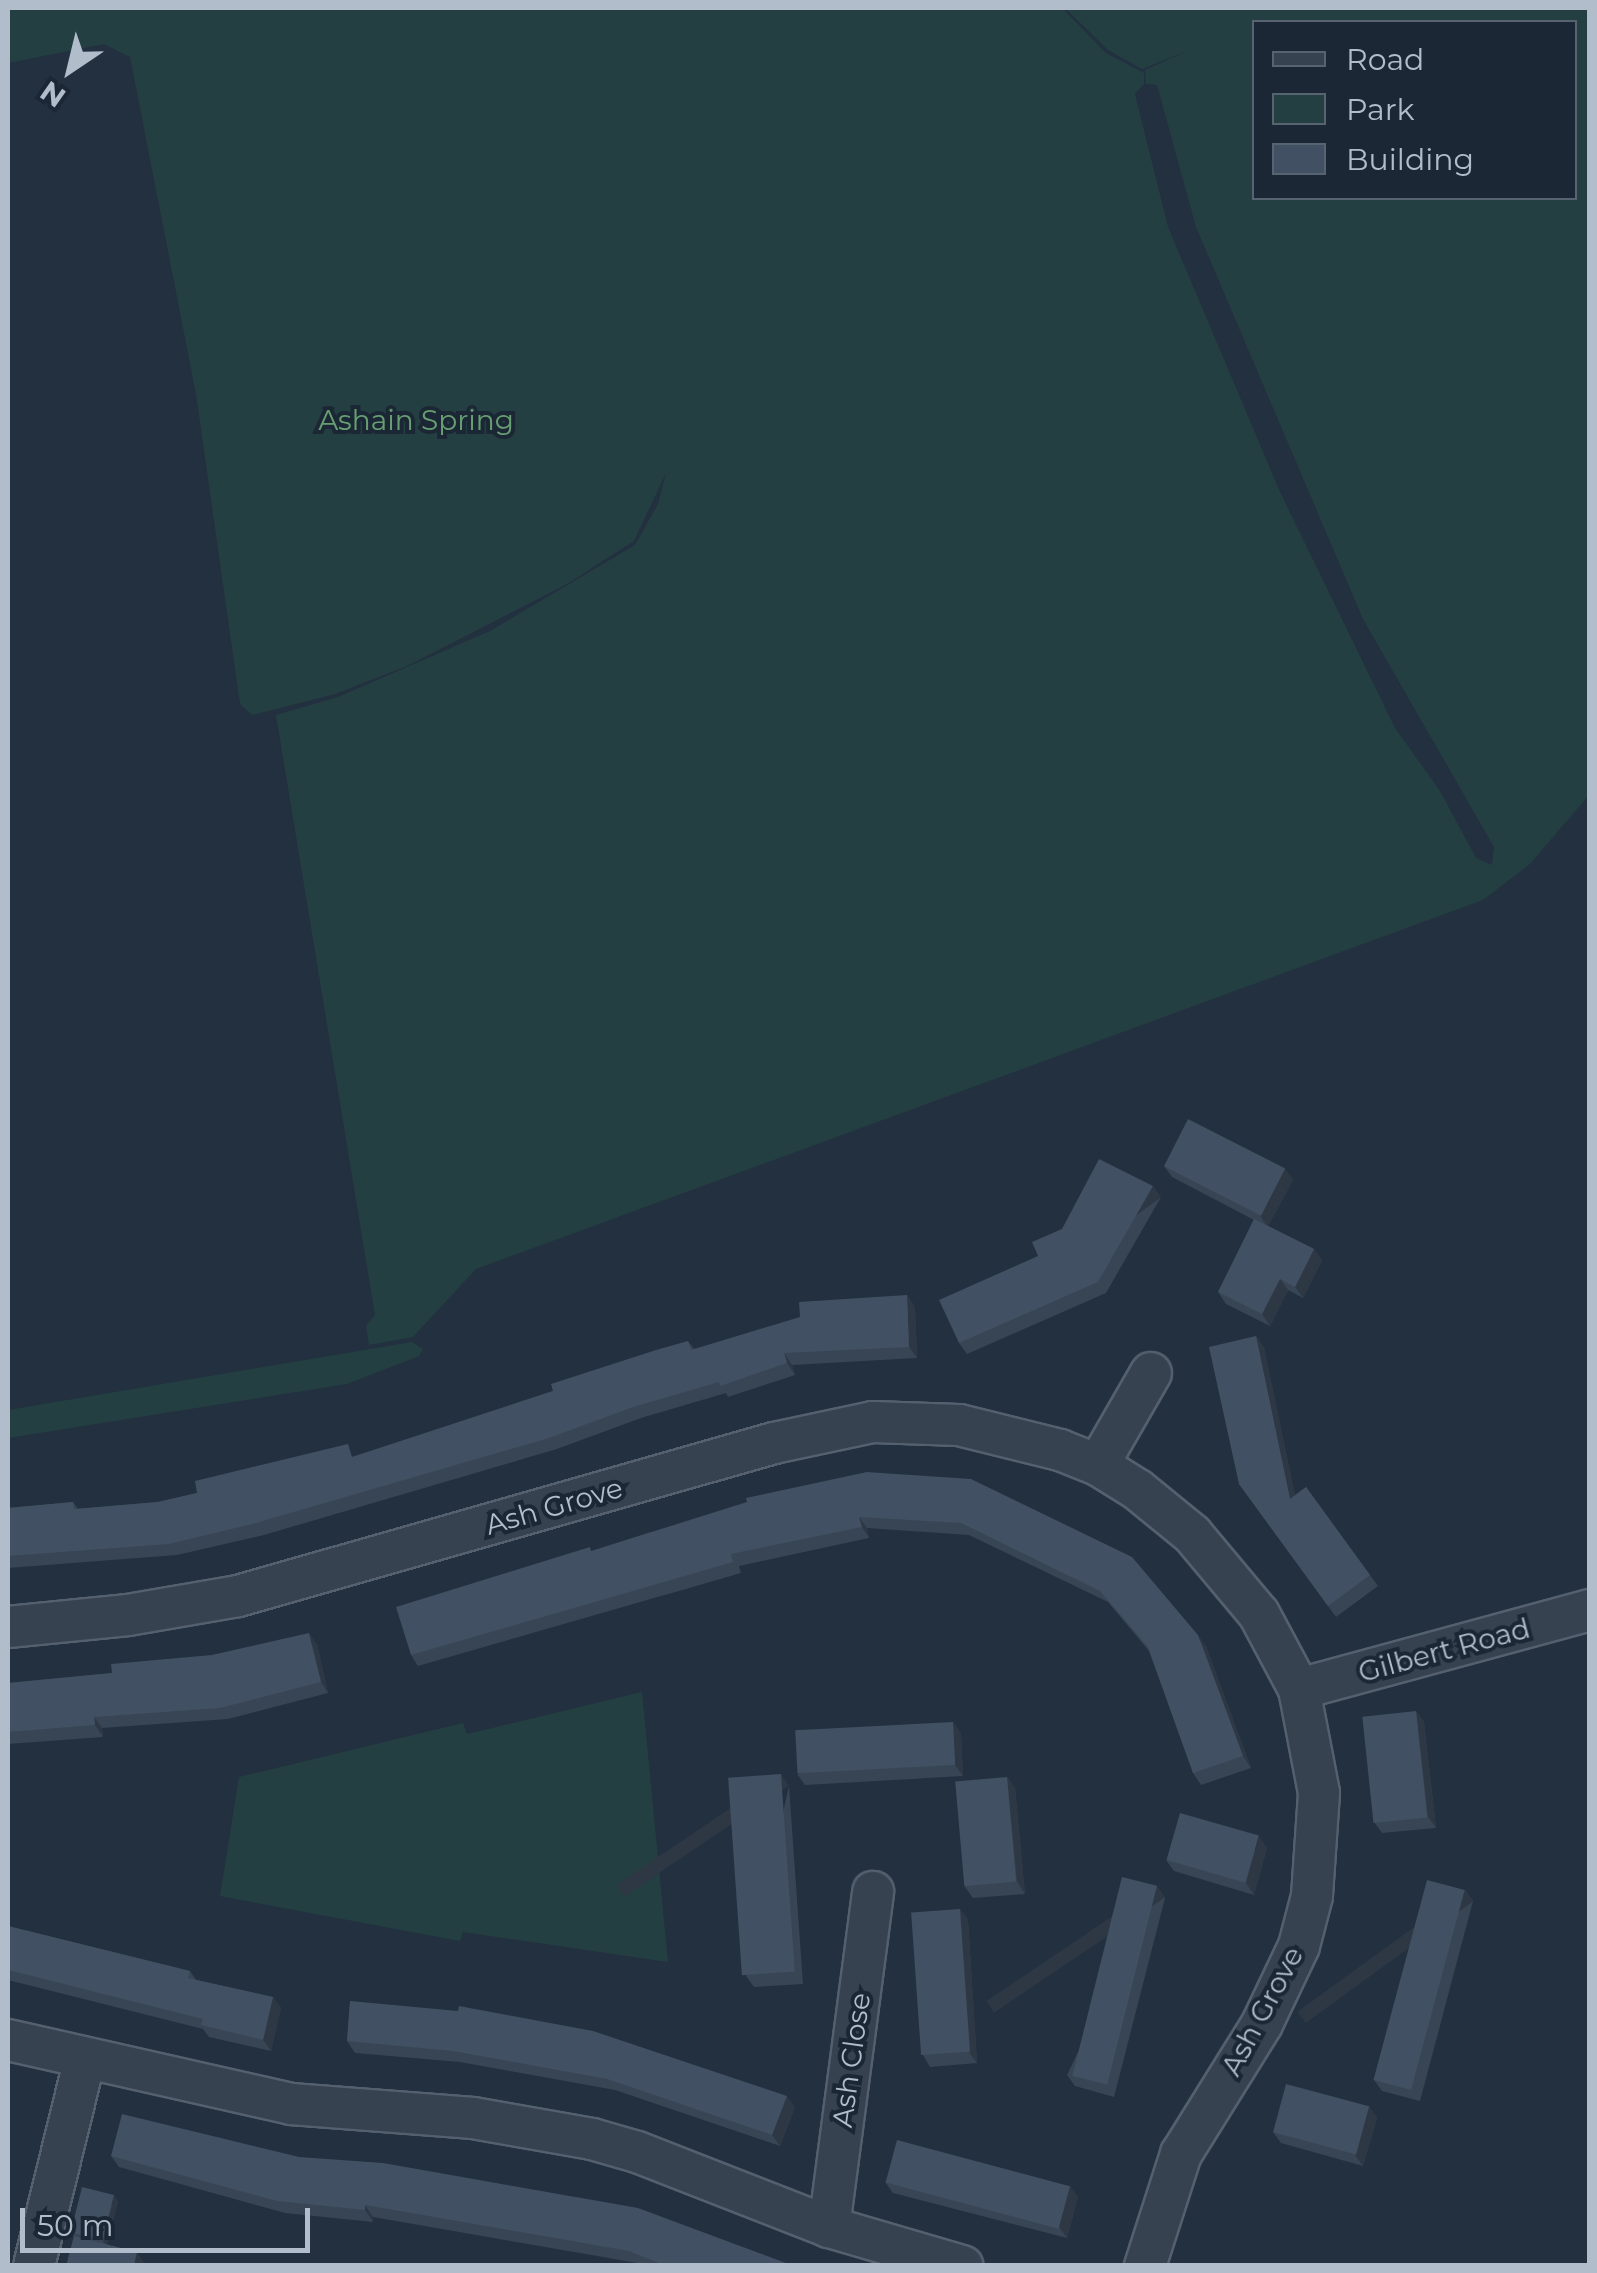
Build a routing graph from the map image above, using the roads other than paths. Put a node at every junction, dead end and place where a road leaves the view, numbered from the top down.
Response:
1 (1152, 1373) dead end
2 (1098, 1465) junction
3 (1590, 1610) edge
4 (8, 1627) edge
5 (1299, 1689) junction
6 (873, 1892) dead end
7 (8, 2040) edge
8 (85, 2058) junction
9 (828, 2227) junction
10 (34, 2266) edge
11 (962, 2266) edge
12 (1144, 2266) edge

1 - 2 street
2 - 4 street, Ash Grove
2 - 5 street, Ash Grove
3 - 5 street, Gilbert Road
5 - 12 street, Ash Grove
6 - 9 street, Ash Close
7 - 8 street
8 - 9 street
8 - 10 street
9 - 11 street

